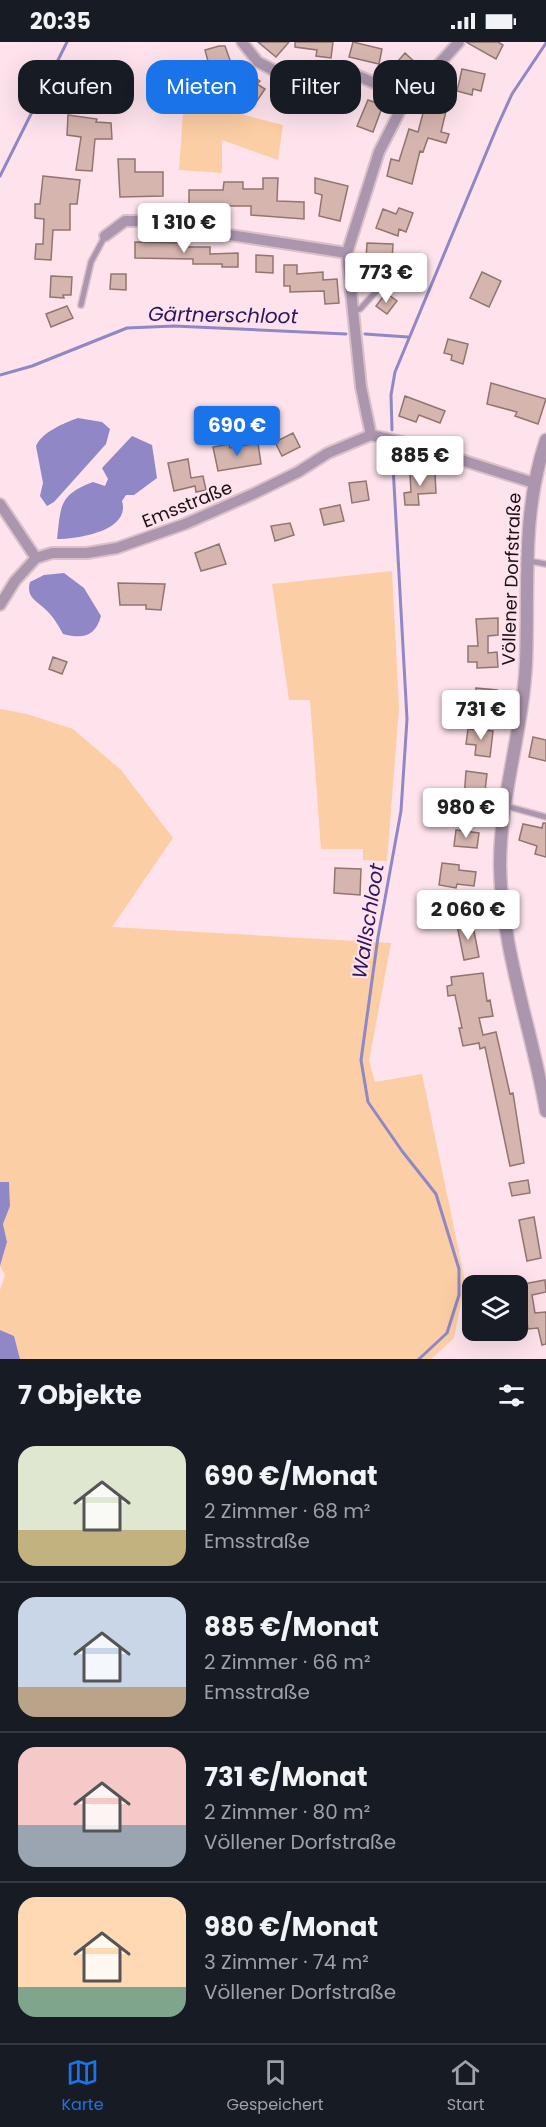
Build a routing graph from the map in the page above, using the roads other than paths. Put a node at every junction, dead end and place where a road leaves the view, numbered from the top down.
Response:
1 (242, 42) edge
2 (459, 42) edge
3 (443, 60) edge
4 (373, 82) edge
5 (398, 114) edge
6 (105, 236) joint
7 (347, 253) junction
8 (396, 270) dead end
9 (81, 305) dead end
10 (353, 311) junction
11 (371, 435) junction
12 (546, 440) edge
13 (534, 483) junction
14 (0, 504) edge
15 (36, 558) junction
16 (527, 561) junction
17 (546, 564) edge
18 (0, 605) edge
19 (504, 806) junction
20 (546, 817) edge
21 (546, 1111) edge

1 - 4 street
2 - 3 street
5 - 7 street
6 - 7 street
6 - 9 lane
7 - 10 street
8 - 10 lane
10 - 11 street
11 - 13 street
11 - 15 street, Emsstraße
12 - 13 street, Völlener Dorfstraße
13 - 16 street, Völlener Dorfstraße
14 - 15 street
15 - 18 street
16 - 17 lane
16 - 19 street, Völlener Dorfstraße
19 - 20 lane
19 - 21 street, Völlener Dorfstraße

